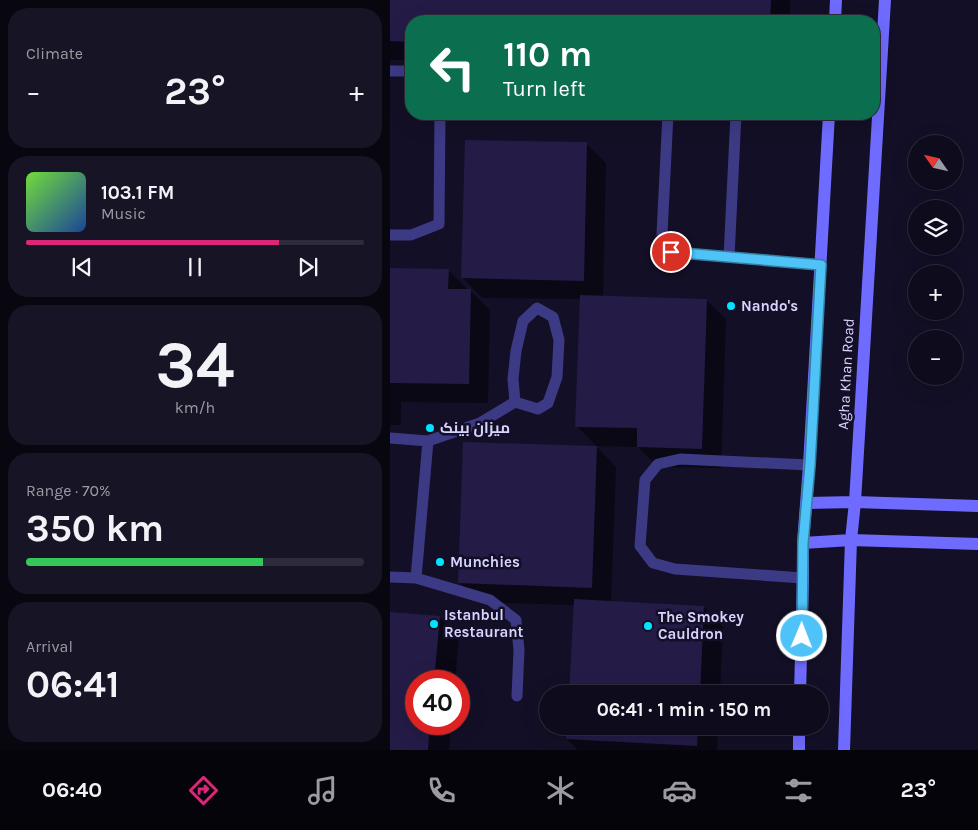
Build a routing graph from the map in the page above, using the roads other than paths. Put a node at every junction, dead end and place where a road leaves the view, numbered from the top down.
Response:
1 (836, 0) edge
2 (885, 0) edge
3 (835, 15) edge
4 (390, 70) edge
5 (405, 71) edge
6 (880, 84) edge
7 (440, 120) edge
8 (668, 120) edge
9 (736, 120) edge
10 (829, 120) edge
11 (878, 120) edge
12 (390, 235) edge
13 (729, 257) junction
14 (821, 265) junction
15 (515, 402) junction
16 (390, 438) edge
17 (428, 441) junction
18 (810, 465) junction
19 (855, 502) junction
20 (806, 503) junction
21 (978, 506) edge
22 (851, 540) junction
23 (803, 543) junction
24 (978, 544) edge
25 (390, 577) edge
26 (416, 578) junction
27 (803, 578) junction
28 (800, 685) edge
29 (517, 696) dead end
30 (799, 735) edge
31 (798, 750) edge
32 (844, 750) edge

1 - 3 street
2 - 6 street, Agha Khan Road
4 - 5 lane
7 - 12 lane
8 - 13 lane
9 - 13 lane
10 - 14 street, Agha Khan Road
11 - 19 street, Agha Khan Road
13 - 14 lane
14 - 18 street, Agha Khan Road
15 - 15 lane
15 - 17 lane
16 - 17 lane
17 - 26 lane
18 - 20 street, Agha Khan Road
18 - 27 lane
19 - 20 street
19 - 21 street
19 - 22 street, Agha Khan Road
20 - 23 street, Agha Khan Road
22 - 23 street
22 - 24 street
22 - 32 street, Agha Khan Road
23 - 27 street, Agha Khan Road
25 - 26 lane
26 - 29 lane
27 - 28 street, Agha Khan Road
30 - 31 street

